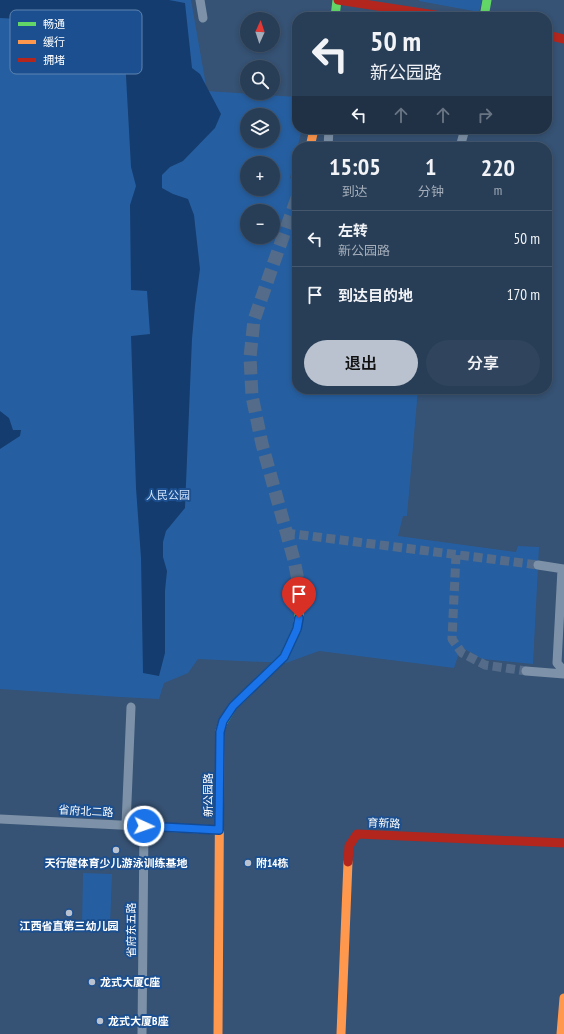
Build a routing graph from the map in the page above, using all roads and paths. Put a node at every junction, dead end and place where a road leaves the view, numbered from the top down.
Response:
1 (200, 0) edge
2 (338, 0) edge
3 (487, 0) edge
4 (335, 12) edge
5 (416, 12) edge
6 (485, 12) edge
7 (203, 18) dead end
8 (552, 36) edge
9 (564, 39) edge
10 (538, 565) tunnel mouth
11 (563, 569) edge
12 (300, 608) tunnel mouth
13 (526, 671) tunnel mouth
14 (564, 673) edge
15 (131, 707) dead end
16 (0, 819) edge
17 (126, 825) junction
18 (144, 826) junction
19 (219, 830) junction
20 (564, 843) edge
21 (564, 998) edge
22 (142, 1034) edge
23 (218, 1034) edge
24 (341, 1034) edge
25 (561, 1034) edge

1 - 7 street
2 - 4 street
2 - 5 street
3 - 6 street
8 - 9 street
10 - 11 street
11 - 14 street
12 - 19 street, 新公园路
13 - 14 street
15 - 17 street
16 - 17 street, 省府北二路
17 - 18 street, 省府北二路
18 - 19 street, 省府北二路
18 - 22 street, 省府东五路
19 - 23 street, 新公园路
20 - 24 street, 育新路
21 - 25 street

